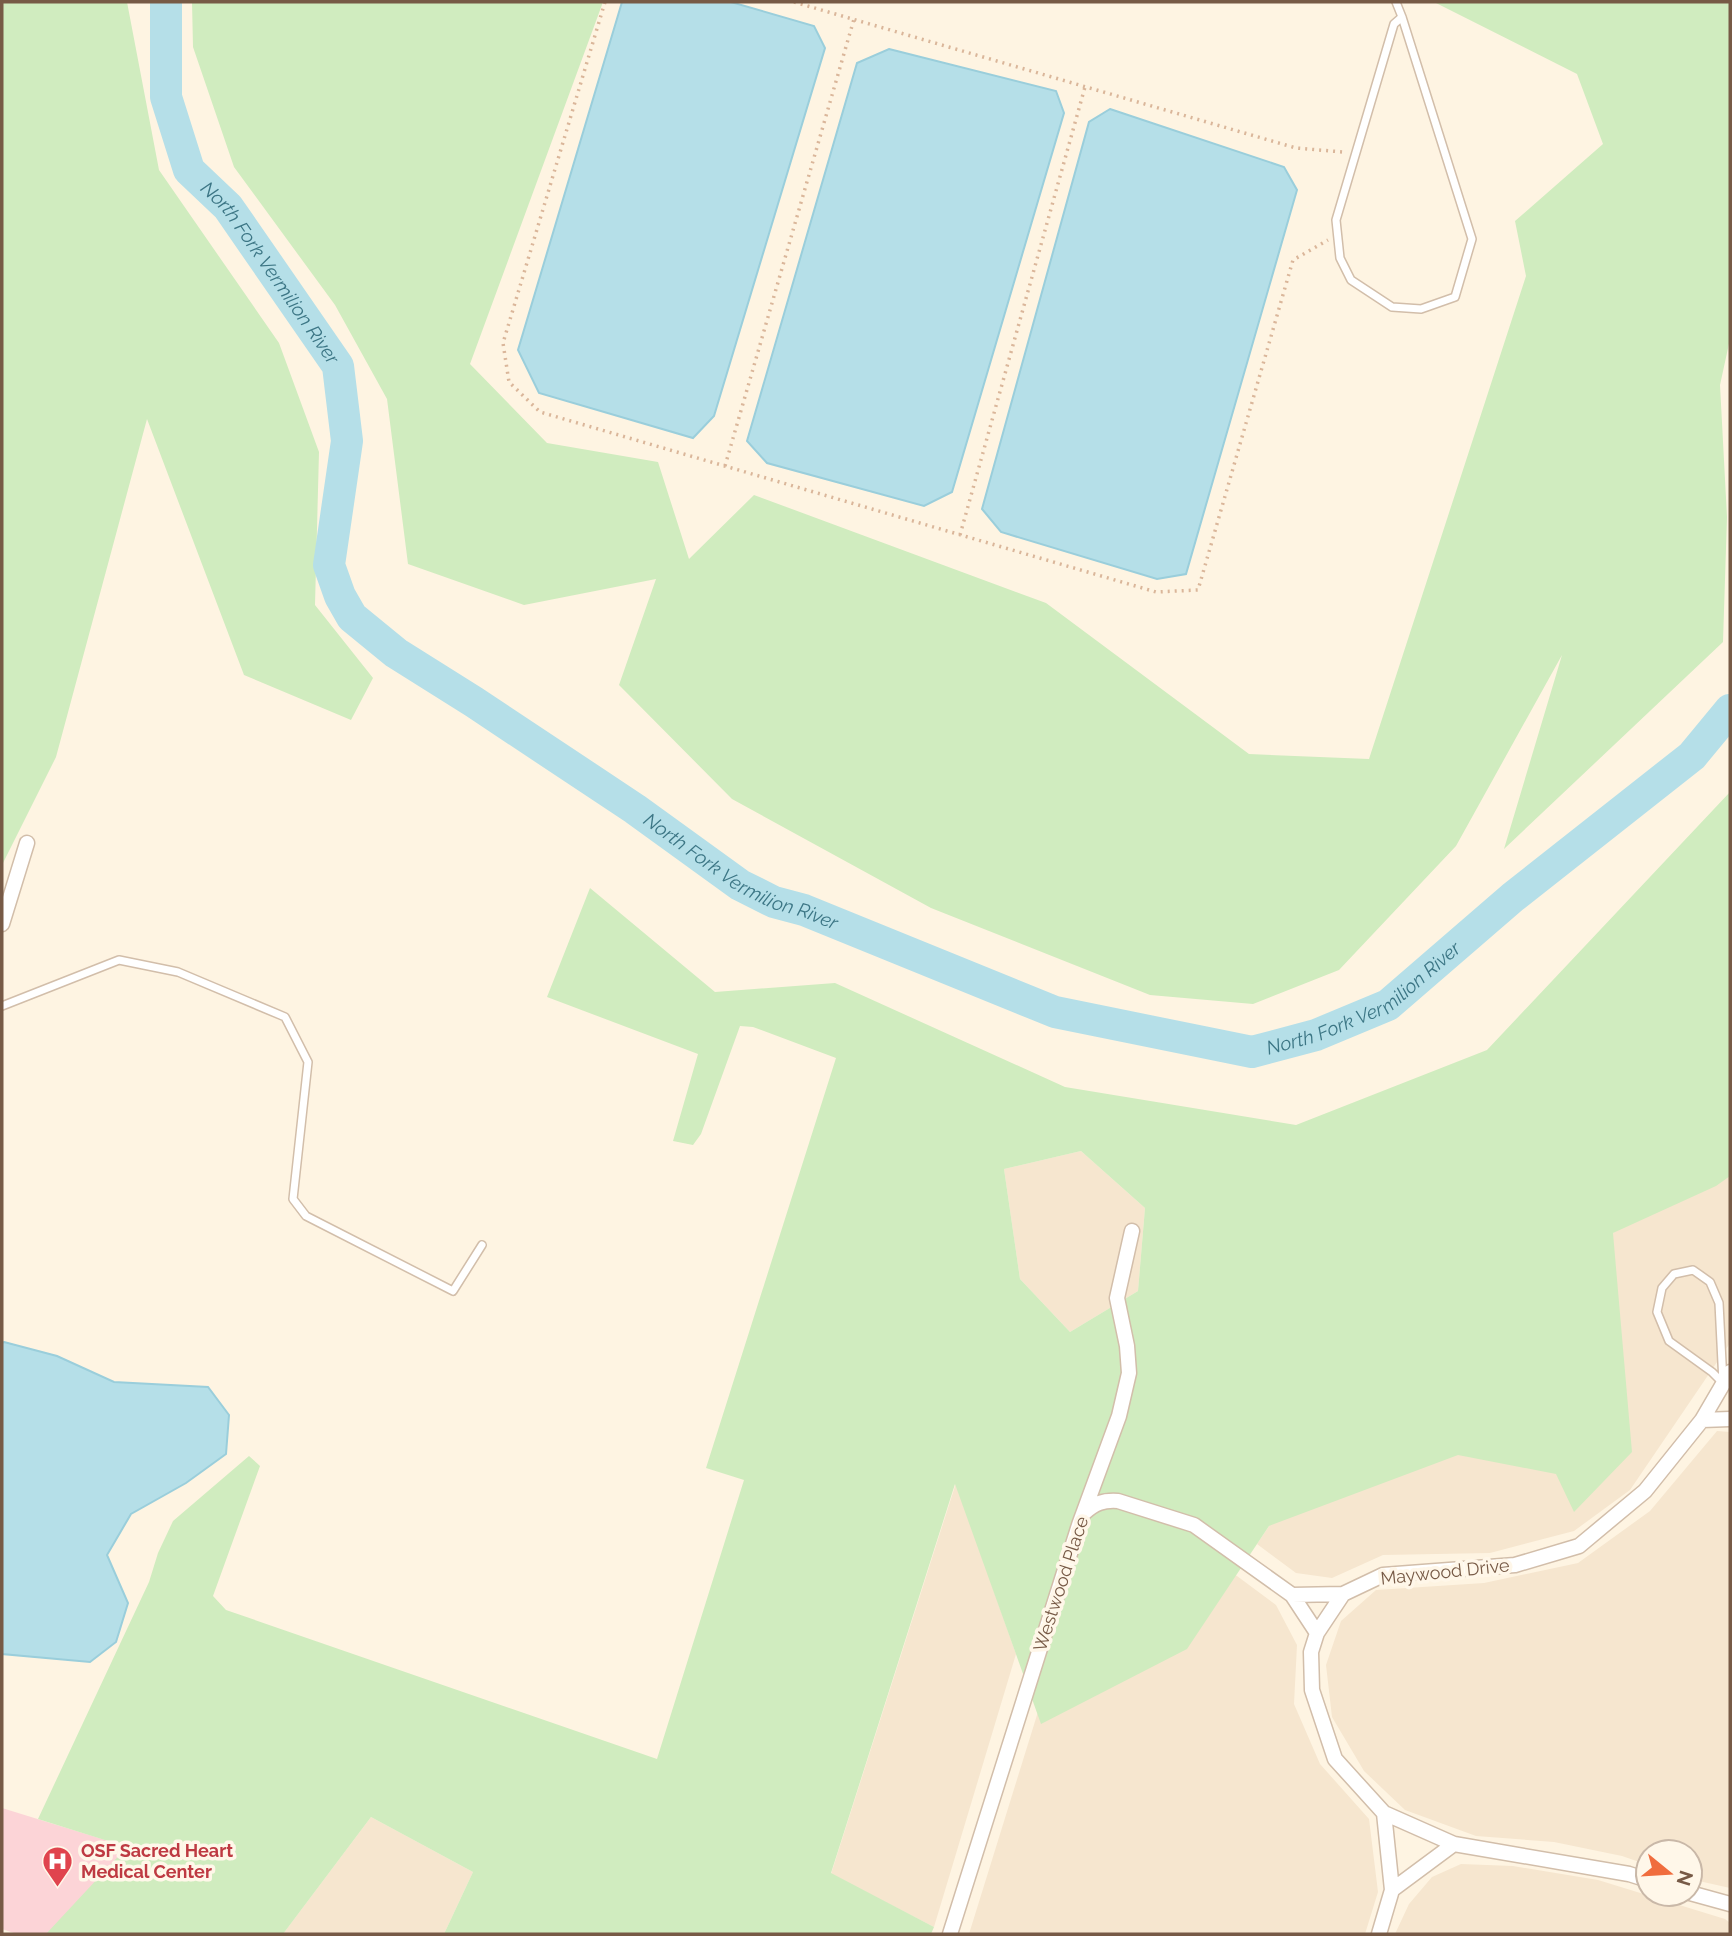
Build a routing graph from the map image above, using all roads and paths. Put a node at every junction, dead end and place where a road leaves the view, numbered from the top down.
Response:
1 (605, 2) edge
2 (794, 2) edge
3 (1396, 2) edge
4 (1402, 17) junction
5 (854, 19) junction
6 (1086, 87) junction
7 (1356, 153) junction
8 (1338, 234) junction
9 (724, 466) junction
10 (960, 535) junction
11 (27, 844) dead end
12 (2, 924) edge
13 (2, 1006) edge
14 (1132, 1231) dead end
15 (482, 1244) dead end
16 (1727, 1377) edge
17 (1730, 1419) edge
18 (1702, 1420) junction
19 (1084, 1513) junction
20 (1343, 1594) junction
21 (1292, 1595) junction
22 (1317, 1633) junction
23 (1384, 1813) junction
24 (1454, 1844) junction
25 (1634, 1876) edge
26 (1392, 1890) junction
27 (1704, 1898) edge
28 (1729, 1905) edge
29 (950, 1934) edge
30 (1379, 1934) edge

1 - 9 path
2 - 5 path
3 - 4 lane
4 - 7 lane
4 - 8 lane
5 - 6 path
5 - 9 path
6 - 7 path
6 - 10 path
7 - 8 lane
8 - 10 path
9 - 10 path
11 - 12 street
13 - 15 lane
14 - 19 street, Westwood Place
16 - 16 lane
16 - 18 street, Maywood Drive
17 - 18 street
18 - 20 street, Maywood Drive
19 - 21 street
19 - 29 street, Westwood Place
20 - 21 street
20 - 22 street
21 - 22 street
22 - 23 street
23 - 24 street
23 - 26 street
24 - 25 street
24 - 26 street
26 - 30 street
27 - 28 street

